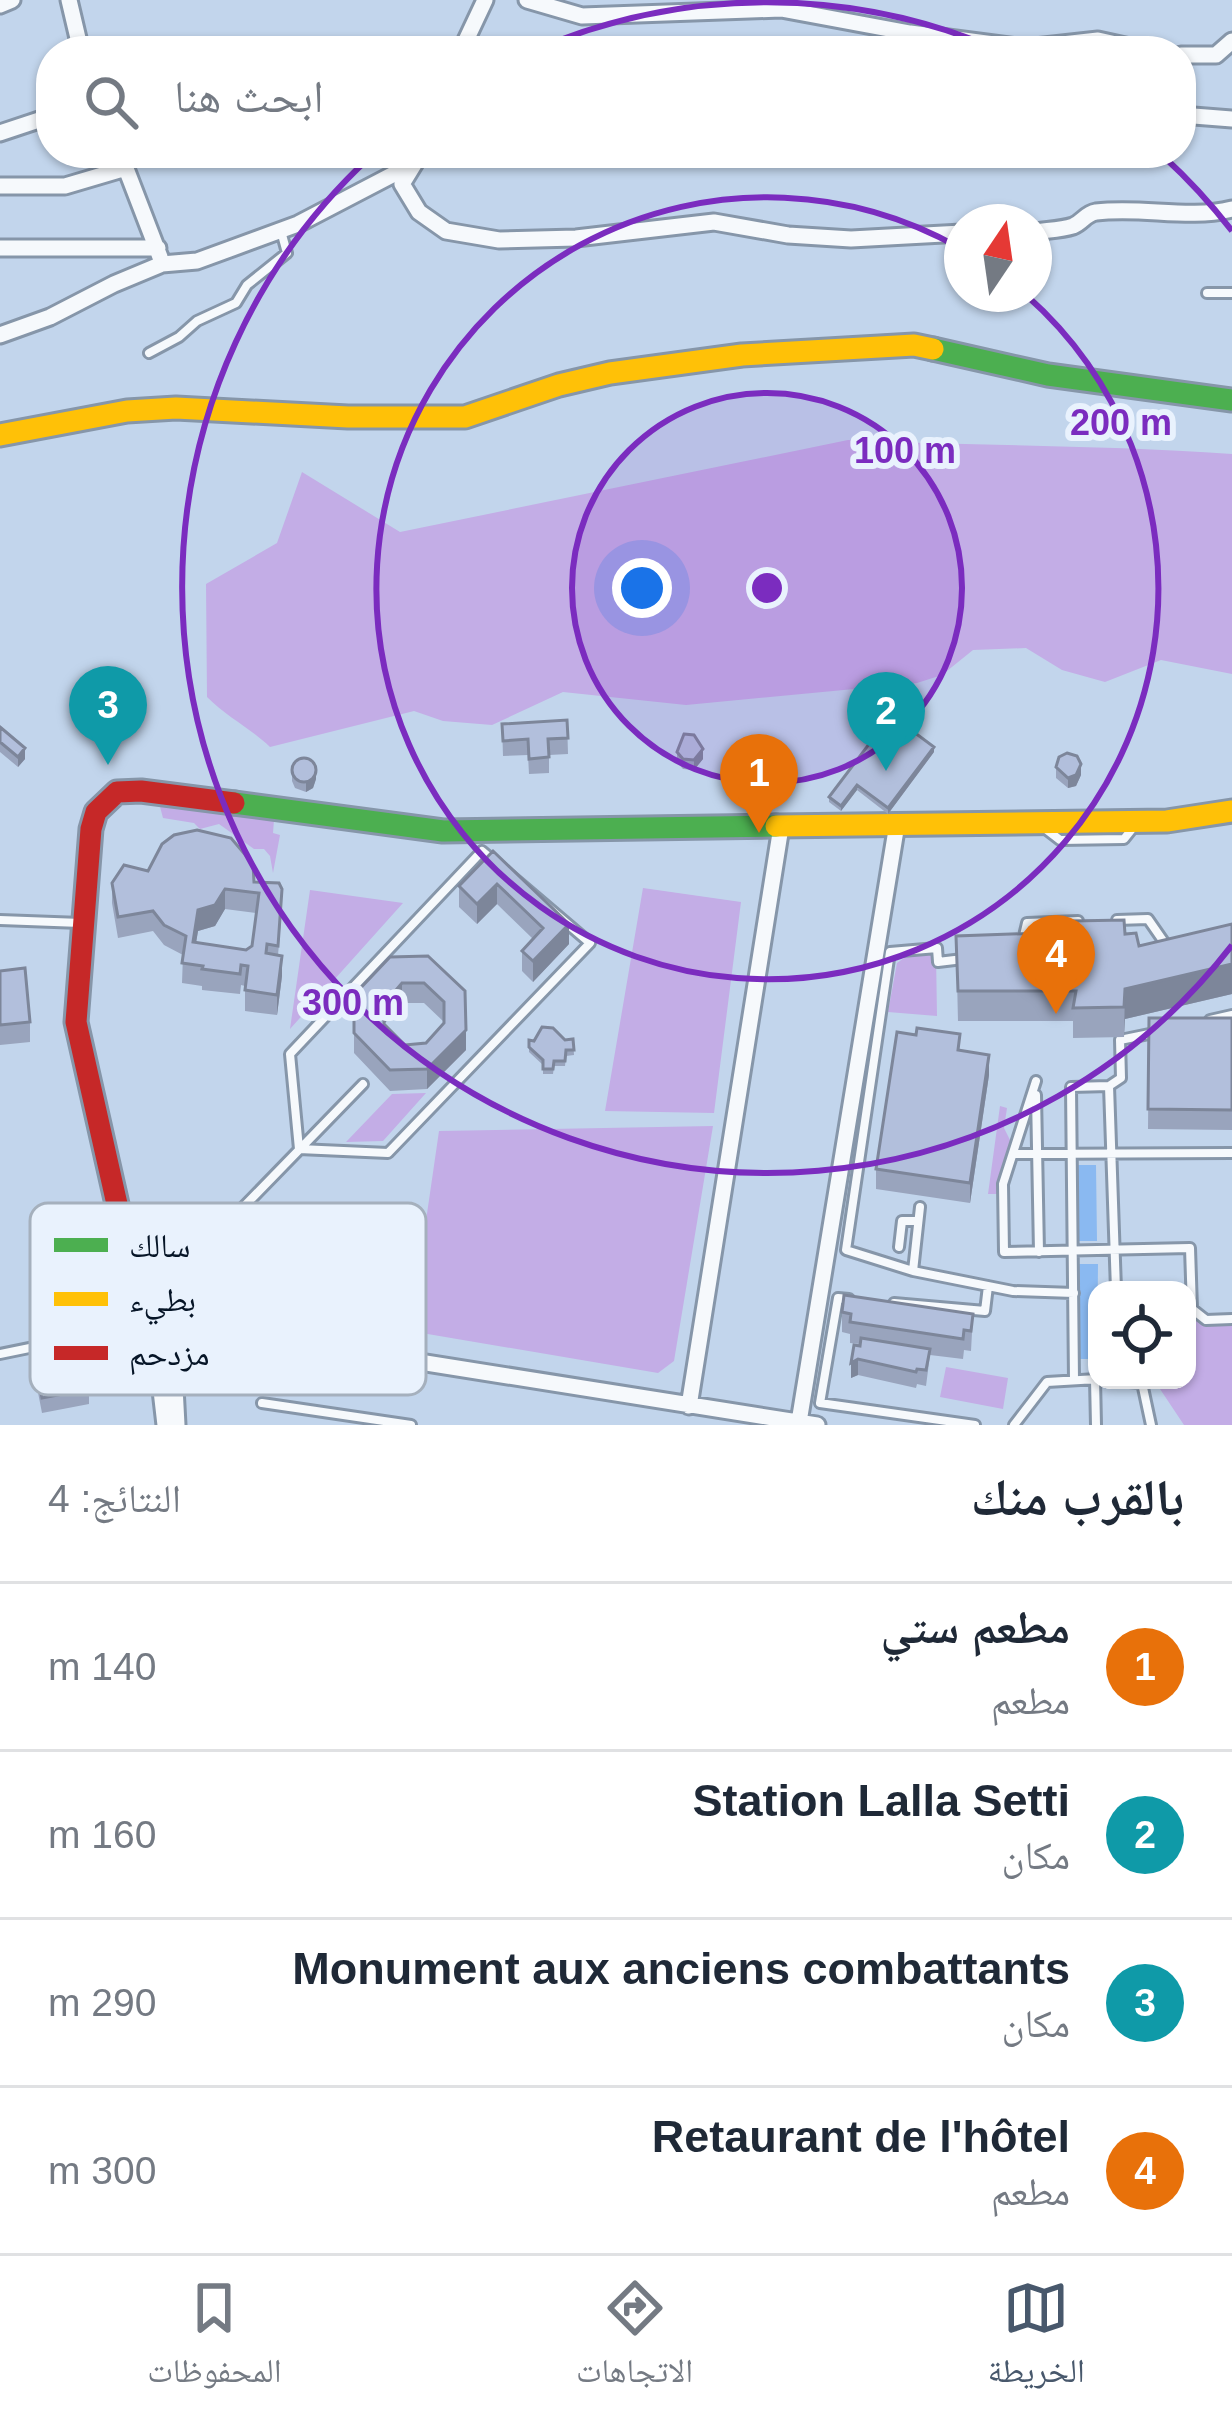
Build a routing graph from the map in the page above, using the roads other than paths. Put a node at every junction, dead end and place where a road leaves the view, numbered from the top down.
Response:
1 (13, 0) edge
2 (70, 0) edge
3 (484, 0) edge
4 (526, 0) edge
5 (0, 4) edge
6 (78, 36) edge
7 (468, 36) edge
8 (933, 36) edge
9 (1232, 41) edge
10 (1196, 55) edge
11 (1196, 117) edge
12 (36, 121) edge
13 (1231, 121) edge
14 (0, 133) edge
15 (105, 168) edge
16 (126, 168) edge
17 (401, 168) edge
18 (412, 168) edge
19 (0, 185) edge
20 (1232, 209) edge
21 (280, 229) junction
22 (1052, 229) edge
23 (944, 234) edge
24 (0, 248) edge
25 (160, 256) junction
26 (1207, 293) dead end
27 (1232, 293) edge
28 (0, 335) edge
29 (149, 353) dead end
30 (1232, 388) edge
31 (1186, 392) junction
32 (1232, 400) edge
33 (0, 436) edge
34 (1232, 812) edge
35 (897, 824) junction
36 (781, 826) junction
37 (0, 920) edge
38 (81, 923) junction
39 (1189, 942) edge
40 (1020, 952) edge
41 (979, 957) edge
42 (1232, 1015) edge
43 (1187, 1025) edge
44 (1165, 1030) edge
45 (363, 1084) dead end
46 (1109, 1086) junction
47 (299, 1149) junction
48 (1232, 1153) edge
49 (1013, 1154) junction
50 (1035, 1154) junction
51 (1073, 1154) junction
52 (1110, 1155) junction
53 (117, 1203) edge
54 (255, 1203) edge
55 (920, 1208) dead end
56 (918, 1222) junction
57 (899, 1246) dead end
58 (1115, 1250) junction
59 (1075, 1251) junction
60 (1039, 1252) junction
61 (913, 1271) junction
62 (1116, 1281) edge
63 (988, 1286) junction
64 (1074, 1293) junction
65 (859, 1300) edge
66 (880, 1302) edge
67 (1232, 1319) edge
68 (30, 1348) edge
69 (0, 1354) edge
70 (426, 1363) edge
71 (1073, 1380) junction
72 (1088, 1380) edge
73 (1098, 1389) edge
74 (1143, 1389) edge
75 (164, 1395) edge
76 (172, 1395) edge
77 (262, 1403) dead end
78 (689, 1406) junction
79 (778, 1422) edge
80 (808, 1424) edge
81 (165, 1425) edge
82 (177, 1425) edge
83 (411, 1425) edge
84 (976, 1425) edge
85 (1014, 1425) edge
86 (1096, 1425) edge
87 (1151, 1425) edge

1 - 5 street
2 - 6 street
3 - 7 street
4 - 8 street
9 - 10 street
11 - 13 street
12 - 14 street
15 - 19 street
16 - 25 street
17 - 21 street
18 - 23 street
20 - 22 street
21 - 25 street
21 - 29 lane
24 - 25 street
25 - 28 street
26 - 27 lane
30 - 31 street
31 - 32 street
31 - 33 street
34 - 35 street
35 - 36 street
35 - 80 street
36 - 38 street
36 - 78 street
37 - 38 lane
38 - 53 street
39 - 40 lane
41 - 61 lane
42 - 43 lane
44 - 46 lane
45 - 47 lane
46 - 51 lane
46 - 52 lane
47 - 47 lane
47 - 54 lane
48 - 52 lane
49 - 50 lane
49 - 50 lane
49 - 60 lane
50 - 51 lane
50 - 60 lane
51 - 52 lane
51 - 59 lane
52 - 58 lane
55 - 56 lane
56 - 57 lane
56 - 61 lane
58 - 59 lane
58 - 62 lane
58 - 67 lane
59 - 60 lane
59 - 64 lane
61 - 63 lane
63 - 64 lane
63 - 66 lane
64 - 71 lane
65 - 84 lane
68 - 69 lane
70 - 78 street
71 - 72 lane
71 - 85 lane
73 - 86 lane
74 - 87 lane
75 - 81 street
76 - 82 street
77 - 83 lane
78 - 79 street
79 - 80 street

